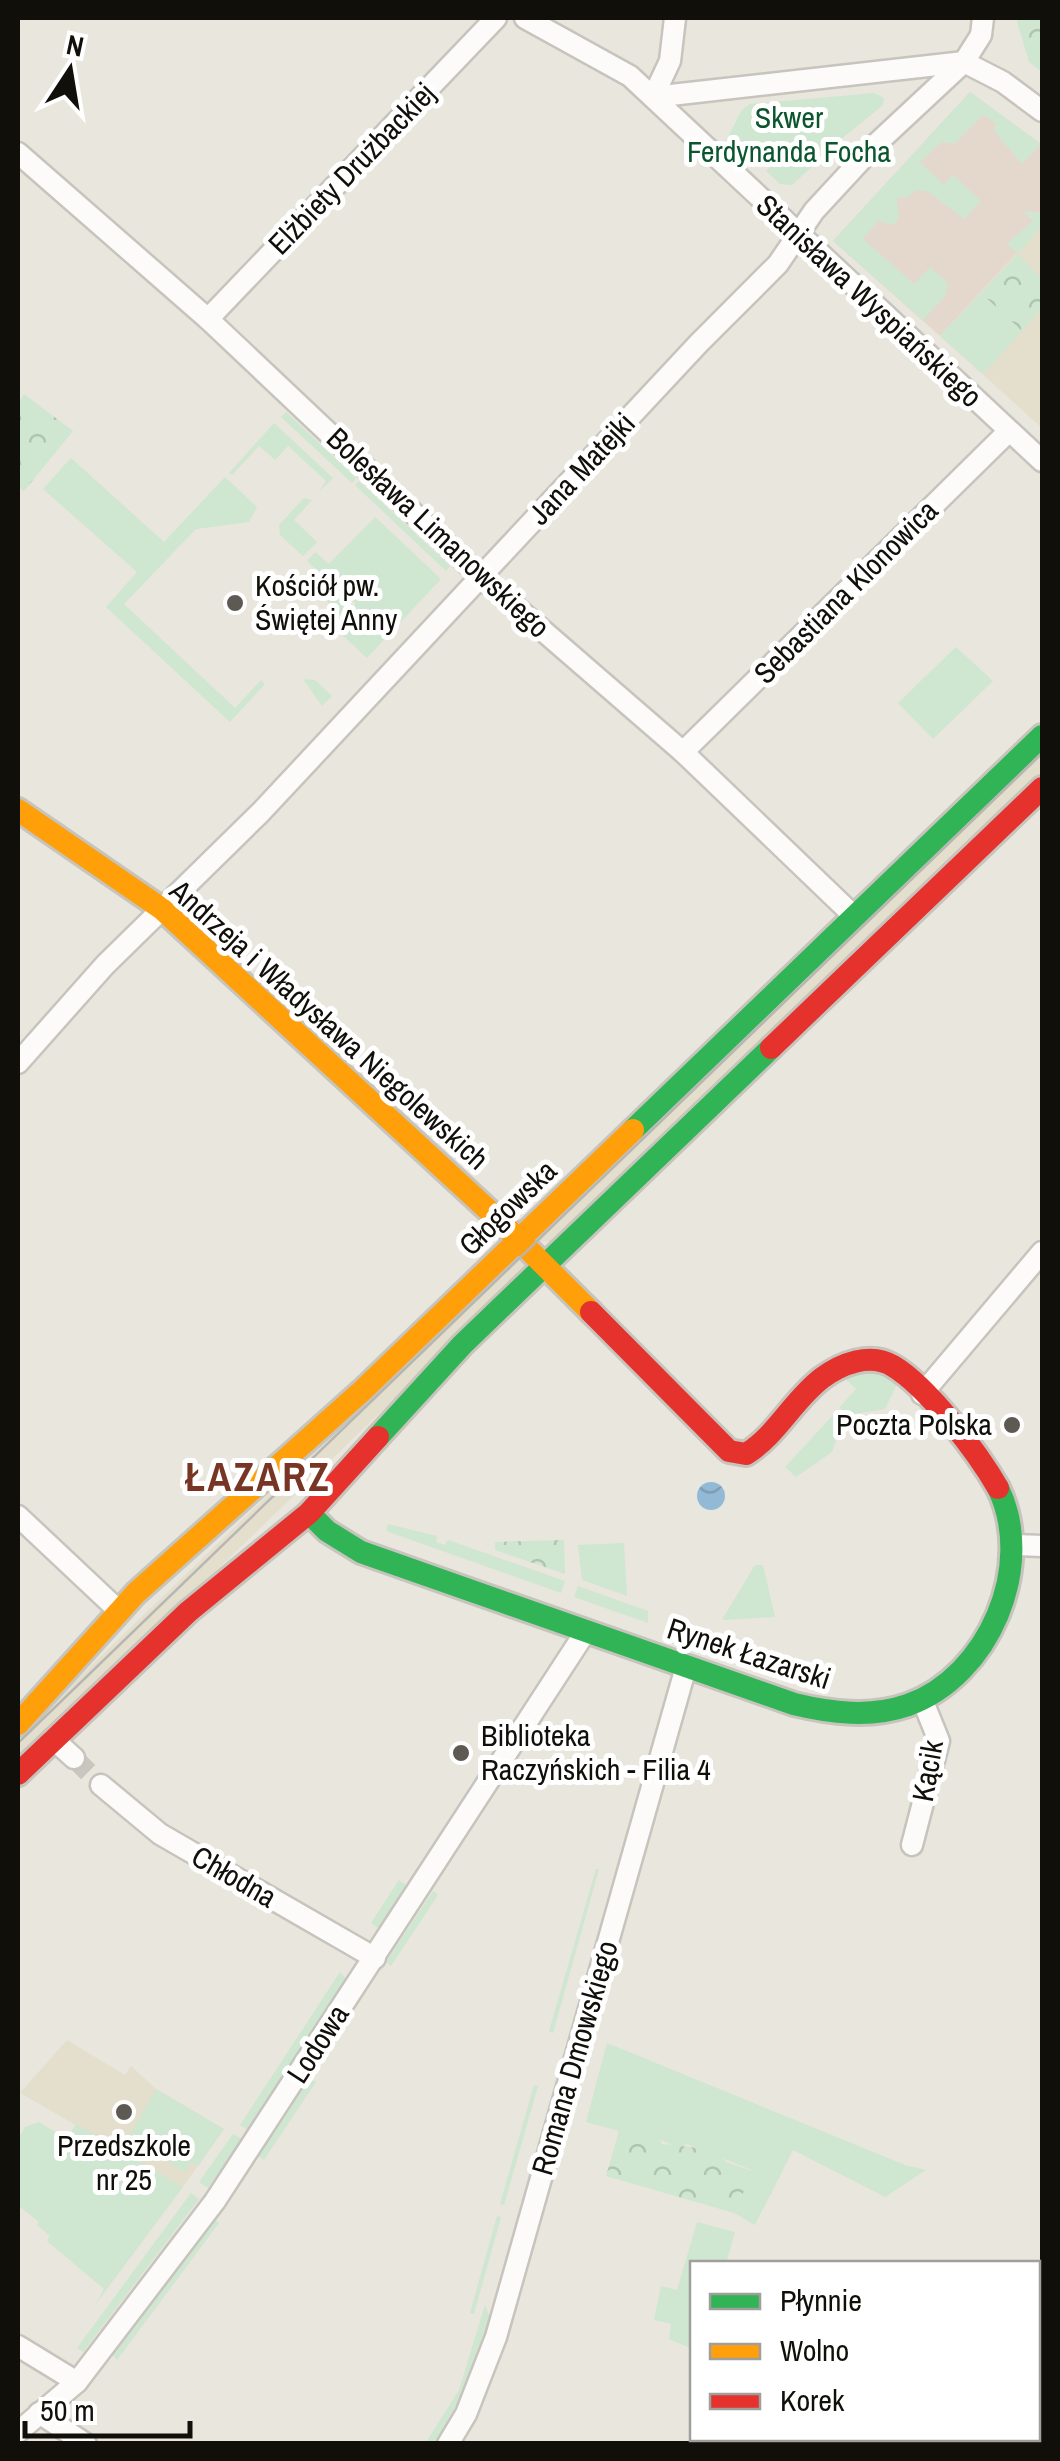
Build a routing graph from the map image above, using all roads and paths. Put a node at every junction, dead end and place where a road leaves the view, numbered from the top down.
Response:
1 (496, 18) edge
2 (525, 18) edge
3 (675, 18) edge
4 (983, 21) edge
5 (964, 62) junction
6 (1003, 82) junction
7 (653, 97) junction
8 (1042, 110) edge
9 (18, 152) edge
10 (798, 236) junction
11 (208, 319) junction
12 (1009, 432) junction
13 (1042, 461) edge
14 (481, 578) junction
15 (1042, 736) edge
16 (683, 752) junction
17 (1042, 788) edge
18 (18, 810) edge
19 (162, 909) junction
20 (855, 917) junction
21 (18, 1064) edge
22 (518, 1240) junction
23 (1042, 1252) edge
24 (543, 1266) junction
25 (922, 1394) junction
26 (309, 1513) junction
27 (18, 1516) edge
28 (1014, 1545) junction
29 (1042, 1546) edge
30 (118, 1611) junction
31 (586, 1631) junction
32 (686, 1667) junction
33 (922, 1699) junction
34 (18, 1724) edge
35 (54, 1740) junction
36 (74, 1758) tunnel mouth
37 (18, 1774) edge
38 (102, 1785) tunnel mouth
39 (912, 1845) dead end
40 (374, 1958) junction
41 (18, 2346) edge
42 (77, 2382) junction
43 (39, 2414) junction
44 (18, 2432) edge
45 (86, 2444) edge
46 (448, 2444) edge

1 - 11 street, Elżbiety Drużbackiej
2 - 7 street, Stanisława Wyspiańskiego
3 - 7 street
4 - 5 street, Jana Matejki
4 - 6 street
5 - 6 street
5 - 7 street
5 - 10 street, Jana Matejki
6 - 8 street
7 - 10 street, Stanisława Wyspiańskiego
9 - 11 street, Bolesława Limanowskiego
10 - 12 street, Stanisława Wyspiańskiego
10 - 14 street, Jana Matejki
11 - 14 street, Bolesława Limanowskiego
12 - 13 street, Stanisława Wyspiańskiego
12 - 16 street, Sebastiana Klonowica
14 - 16 street, Bolesława Limanowskiego
14 - 19 street, Jana Matejki
15 - 20 street, Głogowska
16 - 20 street, Bolesława Limanowskiego
17 - 24 street
18 - 19 street, Andrzeja i Władysława Niegolewskich
19 - 21 street, Jana Matejki
19 - 22 street, Andrzeja i Władysława Niegolewskich
20 - 22 street, Głogowska
22 - 24 street, Andrzeja i Władysława Niegolewskich
22 - 30 street, Głogowska
23 - 25 street
24 - 25 street, Andrzeja i Władysława Niegolewskich
24 - 26 street
25 - 28 street
26 - 31 street, Rynek Łazarski
26 - 35 street
27 - 30 street
28 - 29 street
28 - 33 street, Rynek Łazarski
30 - 34 street, Głogowska
31 - 32 street, Rynek Łazarski
31 - 40 street, Lodowa
32 - 33 street, Rynek Łazarski
32 - 46 street, Romana Dmowskiego
33 - 39 street, Kącik
35 - 36 street
35 - 37 street
38 - 40 street, Chłodna
40 - 42 street, Lodowa
41 - 42 street
42 - 43 street, Lodowa
43 - 44 street, Lodowa
43 - 45 street

